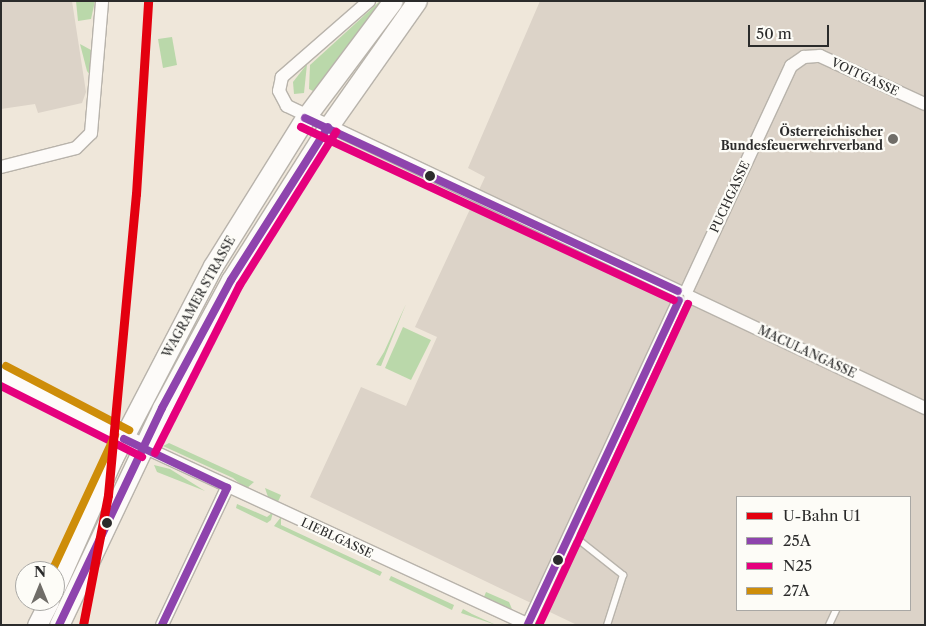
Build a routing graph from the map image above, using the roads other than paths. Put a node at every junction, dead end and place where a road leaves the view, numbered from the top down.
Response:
1 (102, 1) edge
2 (369, 1) edge
3 (394, 1) edge
4 (417, 1) edge
5 (804, 57) joint
6 (925, 104) edge
7 (305, 118) junction
8 (328, 127) junction
9 (1, 167) edge
10 (683, 294) junction
11 (1, 375) edge
12 (925, 408) edge
13 (124, 439) junction
14 (146, 448) junction
15 (227, 488) junction
16 (570, 533) junction
17 (65, 566) edge
18 (44, 611) edge
19 (836, 611) edge
20 (528, 624) edge
21 (37, 625) edge
22 (59, 625) edge
23 (162, 625) edge
24 (607, 625) edge
25 (829, 625) edge

1 - 9 street
2 - 7 street, MACULANGASSE
3 - 7 main road, WAGRAMER STRASSE
4 - 8 main road, WAGRAMER STRASSE
5 - 6 street, VOITGASSE
5 - 10 street, PUCHGASSE
7 - 8 street, MACULANGASSE
7 - 13 main road, WAGRAMER STRASSE
8 - 10 street, MACULANGASSE
8 - 14 main road, WAGRAMER STRASSE
10 - 12 street, MACULANGASSE
10 - 16 street, PUCHGASSE
11 - 13 street
13 - 14 street
13 - 17 main road, WAGRAMER STRASSE
14 - 15 street, LIEBLGASSE
14 - 22 main road, WAGRAMER STRASSE
15 - 20 street, LIEBLGASSE
15 - 23 street
16 - 20 street, PUCHGASSE
16 - 24 lane
18 - 21 main road
19 - 25 lane

